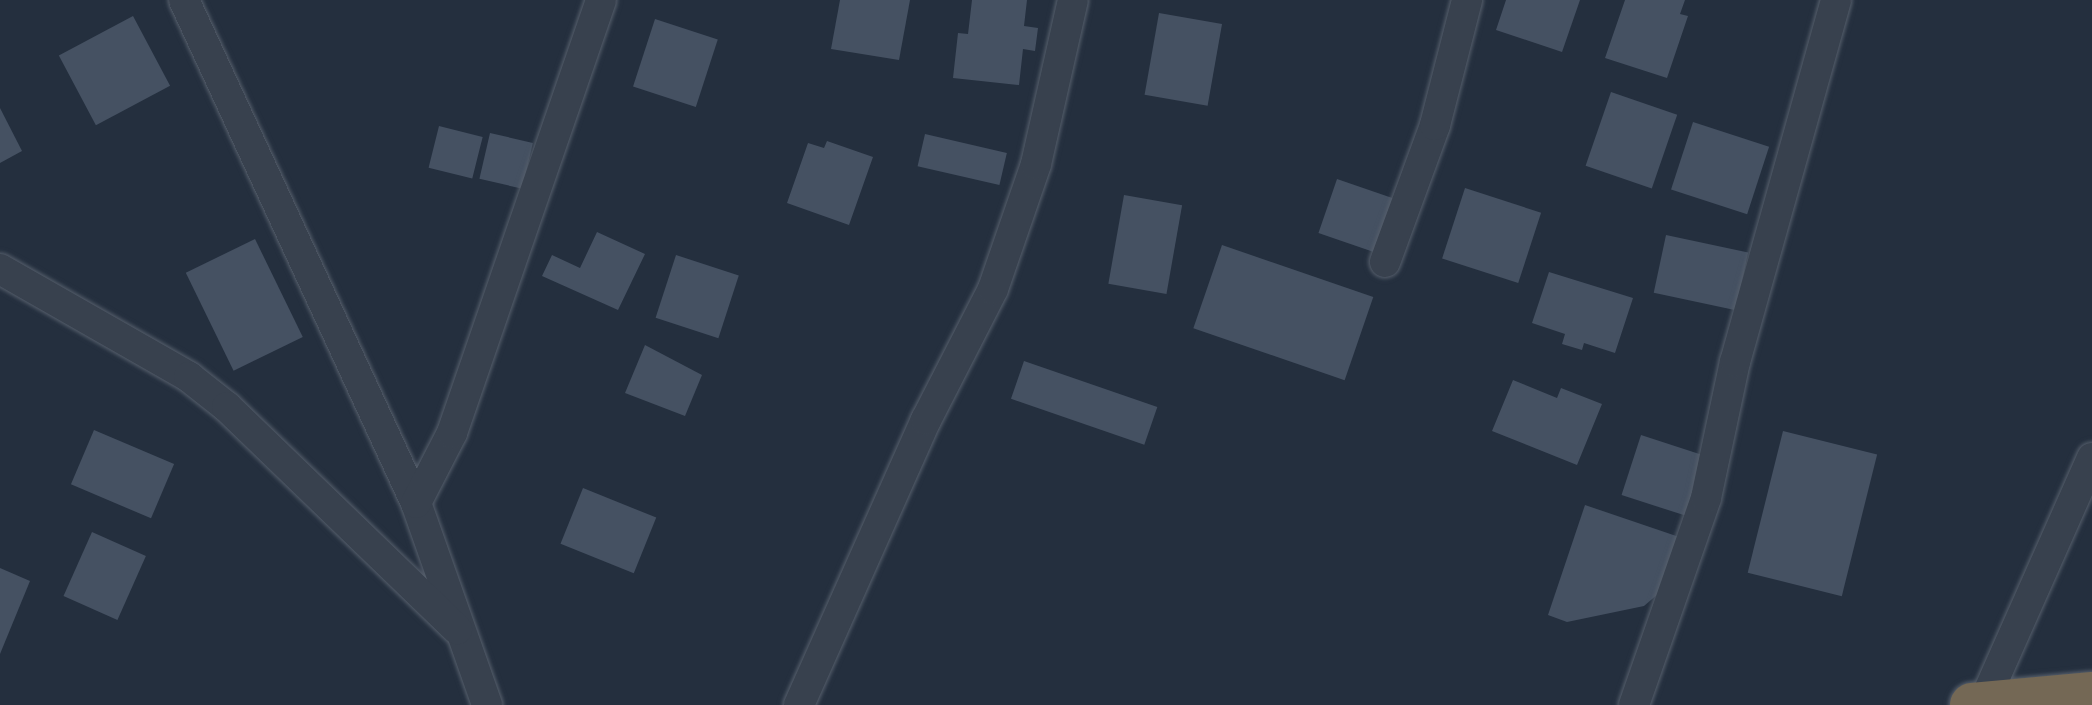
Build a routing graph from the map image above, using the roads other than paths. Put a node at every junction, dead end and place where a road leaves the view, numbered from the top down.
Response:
1 (184, 0) edge
2 (601, 0) edge
3 (1073, 0) edge
4 (1467, 0) edge
5 (1836, 0) edge
6 (1385, 262) dead end
7 (0, 269) edge
8 (2092, 458) edge
9 (416, 503) junction
10 (461, 633) junction
11 (2092, 694) edge
12 (1983, 704) edge
13 (487, 705) edge
14 (799, 705) edge
15 (1634, 705) edge
16 (1972, 705) edge

1 - 9 street
2 - 9 street
3 - 14 street
4 - 6 street
5 - 15 street
7 - 10 street
8 - 12 street
9 - 10 street
10 - 13 street
11 - 12 highway
12 - 16 highway

